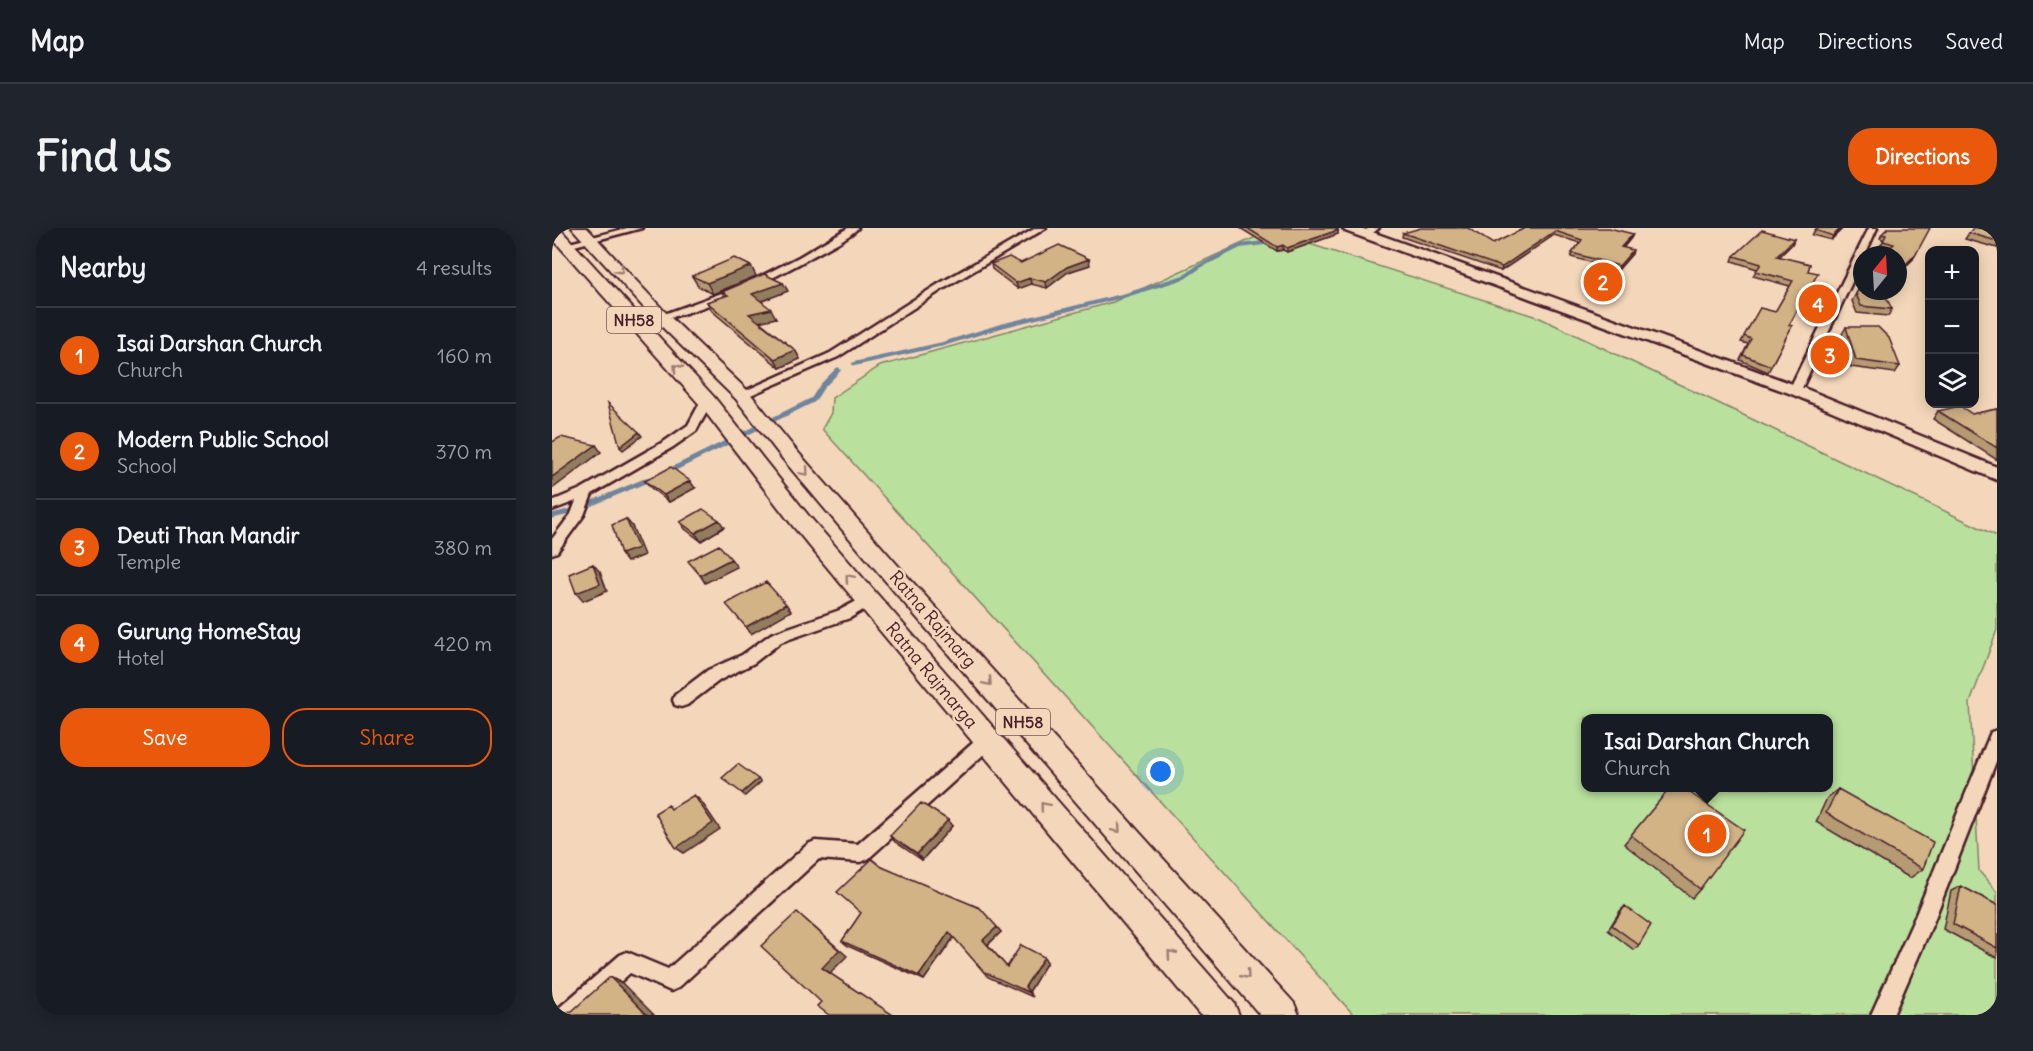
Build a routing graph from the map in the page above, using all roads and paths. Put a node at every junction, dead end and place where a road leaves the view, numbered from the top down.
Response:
1 (638, 228) edge
2 (855, 228) edge
3 (1042, 228) edge
4 (1872, 228) edge
5 (552, 229) edge
6 (1360, 230) edge
7 (585, 233) edge
8 (567, 245) junction
9 (661, 317) junction
10 (1796, 390) junction
11 (743, 397) junction
12 (711, 407) junction
13 (1997, 474) edge
14 (582, 504) junction
15 (552, 506) edge
16 (552, 549) edge
17 (868, 600) junction
18 (681, 700) dead end
19 (1997, 737) edge
20 (988, 740) junction
21 (568, 1015) edge
22 (1222, 1015) edge
23 (1282, 1015) edge
24 (1882, 1015) edge

1 - 7 street
2 - 9 street
3 - 11 street
4 - 10 street
5 - 8 main road, NH58
6 - 10 main road
7 - 8 street
7 -> 9 main road, Ratna Rajmarg / NH58
12 -> 8 main road, NH58
9 - 11 main road, Ratna Rajmarg / NH58
10 - 13 main road
11 -> 23 main road, Ratna Rajmarg / NH58
12 - 14 street
17 -> 12 main road, Ratna Rajmarga / NH58
14 - 15 street
14 - 16 street
17 - 18 street
17 - 20 main road, Ratna Rajmarga / NH58
19 - 24 street
20 - 21 street
22 -> 20 main road, Ratna Rajmarga / NH58

